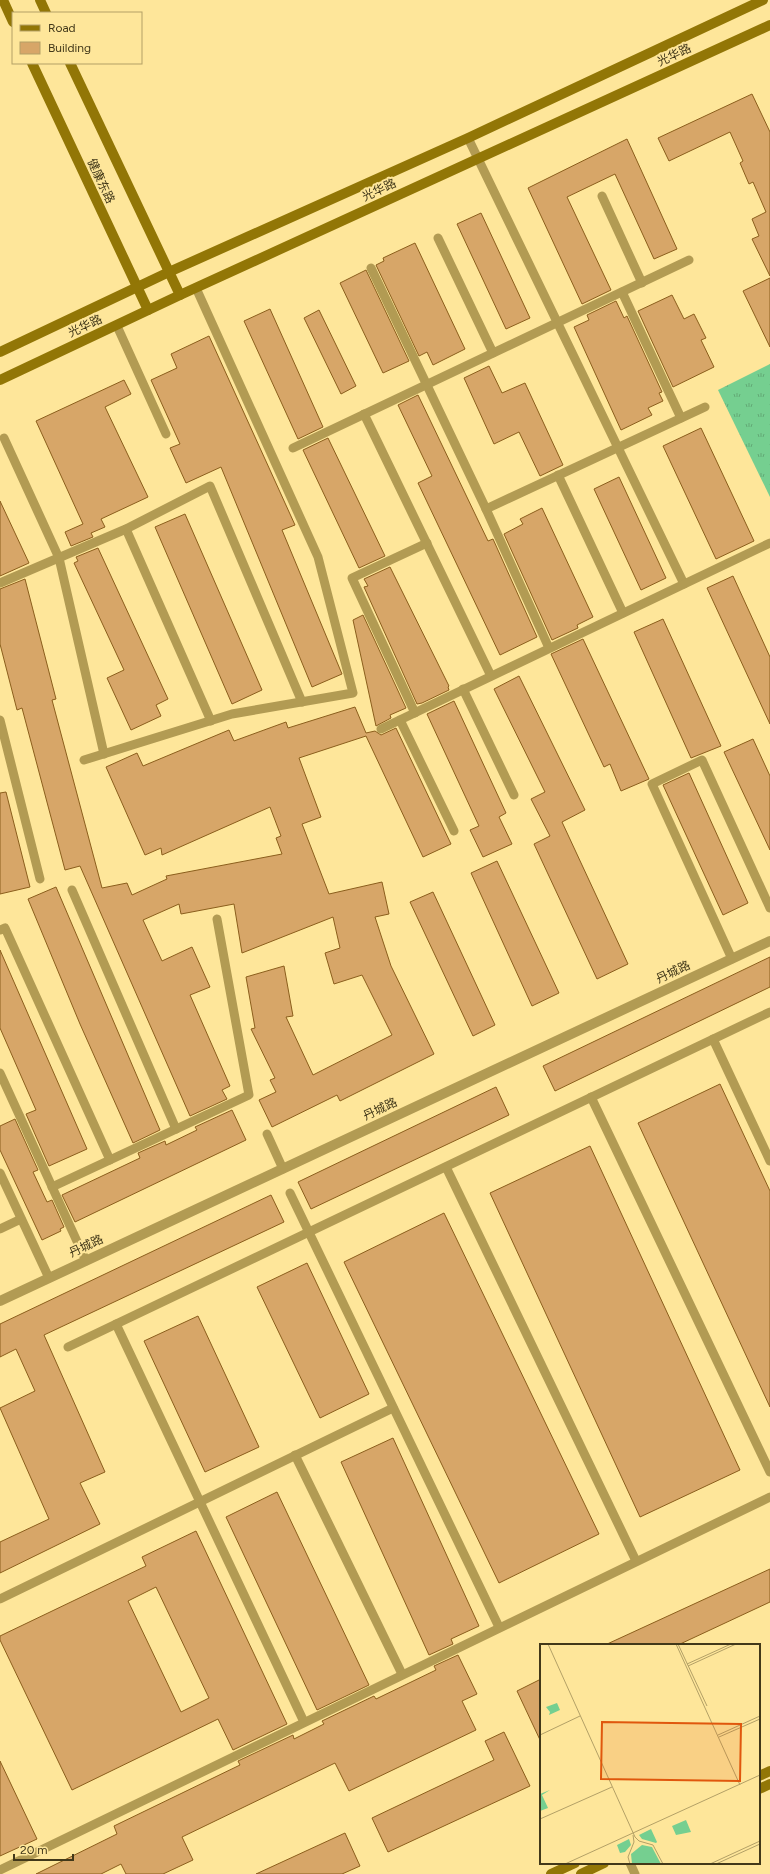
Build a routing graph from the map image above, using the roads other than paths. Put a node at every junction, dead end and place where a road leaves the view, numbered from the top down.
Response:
1 (3, 0) edge
2 (40, 0) edge
3 (763, 0) edge
4 (46, 12) edge
5 (12, 20) edge
6 (770, 25) edge
7 (32, 64) edge
8 (70, 64) edge
9 (468, 138) junction
10 (479, 159) junction
11 (602, 196) dead end
12 (438, 238) dead end
13 (689, 260) dead end
14 (371, 268) dead end
15 (169, 272) junction
16 (642, 283) junction
17 (137, 287) junction
18 (196, 288) junction
19 (622, 292) junction
20 (180, 295) junction
21 (148, 310) junction
22 (557, 322) junction
23 (117, 326) junction
24 (0, 352) edge
25 (493, 353) junction
26 (0, 380) edge
27 (427, 384) junction
28 (704, 407) dead end
29 (364, 414) junction
30 (681, 418) junction
31 (166, 434) dead end
32 (4, 438) dead end
33 (293, 448) dead end
34 (618, 448) junction
35 (558, 476) junction
36 (486, 510) junction
37 (126, 529) junction
38 (770, 543) edge
39 (427, 544) junction
40 (59, 558) junction
41 (0, 583) edge
42 (684, 584) junction
43 (623, 613) junction
44 (549, 648) junction
45 (491, 676) junction
46 (463, 689) junction
47 (302, 702) junction
48 (415, 713) junction
49 (0, 720) edge
50 (400, 720) junction
51 (211, 721) junction
52 (381, 729) dead end
53 (104, 754) junction
54 (84, 760) dead end
55 (514, 795) dead end
56 (454, 831) dead end
57 (40, 880) dead end
58 (72, 890) dead end
59 (770, 908) edge
60 (217, 919) dead end
61 (0, 930) edge
62 (770, 941) edge
63 (732, 959) junction
64 (770, 1012) edge
65 (713, 1039) junction
66 (0, 1073) edge
67 (591, 1098) junction
68 (176, 1129) junction
69 (267, 1134) dead end
70 (110, 1160) junction
71 (770, 1161) edge
72 (446, 1166) junction
73 (283, 1169) junction
74 (0, 1173) edge
75 (52, 1187) junction
76 (290, 1193) dead end
77 (21, 1219) junction
78 (0, 1229) edge
79 (309, 1232) junction
80 (86, 1261) junction
81 (49, 1278) junction
82 (0, 1301) edge
83 (116, 1324) junction
84 (68, 1347) dead end
85 (393, 1408) junction
86 (296, 1455) junction
87 (770, 1472) edge
88 (770, 1497) edge
89 (200, 1501) junction
90 (636, 1561) junction
91 (0, 1599) edge
92 (499, 1627) junction
93 (402, 1674) junction
94 (304, 1722) junction
95 (770, 1771) edge
96 (760, 1776) edge
97 (770, 1784) edge
98 (760, 1789) edge
99 (573, 1864) edge
100 (602, 1864) edge
101 (630, 1864) edge
102 (0, 1870) edge
103 (551, 1874) edge
104 (581, 1874) edge
105 (635, 1874) edge

1 - 5 main road
2 - 4 main road
3 - 9 main road, 光华路
6 - 10 main road, 光华路
7 - 17 main road, 健康东路
8 - 15 main road, 健康东路
9 - 10 lane
9 - 15 main road, 光华路
10 - 18 main road, 光华路
10 - 22 lane
11 - 16 lane
12 - 25 lane
13 - 16 lane
14 - 27 lane
15 - 17 main road, 光华路
15 - 20 main road, 健康东路
16 - 19 lane
17 - 21 main road, 健康东路
17 - 24 main road, 光华路
18 - 20 main road, 光华路
18 - 47 lane
19 - 22 lane
19 - 30 lane
20 - 21 main road, 光华路
21 - 23 main road, 光华路
22 - 25 lane
22 - 34 lane
23 - 26 main road, 光华路
23 - 31 lane
25 - 27 lane
27 - 29 lane
27 - 36 lane
28 - 30 lane
29 - 33 lane
29 - 39 lane
30 - 34 lane
32 - 40 lane
34 - 35 lane
34 - 42 lane
35 - 36 lane
35 - 43 lane
36 - 44 lane
37 - 40 lane
37 - 47 lane
37 - 51 lane
38 - 42 lane
39 - 45 lane
39 - 48 lane
40 - 41 lane
40 - 53 lane
42 - 43 lane
43 - 44 lane
44 - 45 lane
45 - 46 lane
46 - 48 lane
46 - 55 lane
47 - 51 lane
48 - 50 lane
49 - 57 lane
50 - 52 lane
50 - 56 lane
51 - 53 lane
53 - 54 lane
58 - 68 lane
59 - 63 lane
60 - 68 lane
61 - 70 lane
62 - 63 street, 丹城路
63 - 73 street, 丹城路
64 - 65 lane
65 - 67 lane
65 - 71 lane
66 - 75 lane
67 - 72 lane
67 - 87 lane
68 - 70 lane
69 - 73 lane
70 - 75 lane
72 - 79 lane
72 - 90 lane
73 - 80 street, 丹城路
74 - 77 lane
75 - 80 lane
76 - 79 lane
77 - 78 lane
77 - 81 lane
79 - 83 lane
79 - 85 lane
80 - 81 street, 丹城路
81 - 82 street, 丹城路
83 - 84 lane
83 - 89 lane
85 - 86 lane
85 - 92 lane
86 - 89 lane
86 - 93 lane
88 - 90 lane
89 - 91 lane
89 - 94 lane
90 - 92 lane
92 - 93 lane
93 - 94 lane
94 - 102 lane
95 - 96 main road
97 - 98 main road
99 - 103 main road
100 - 104 main road
101 - 105 lane

